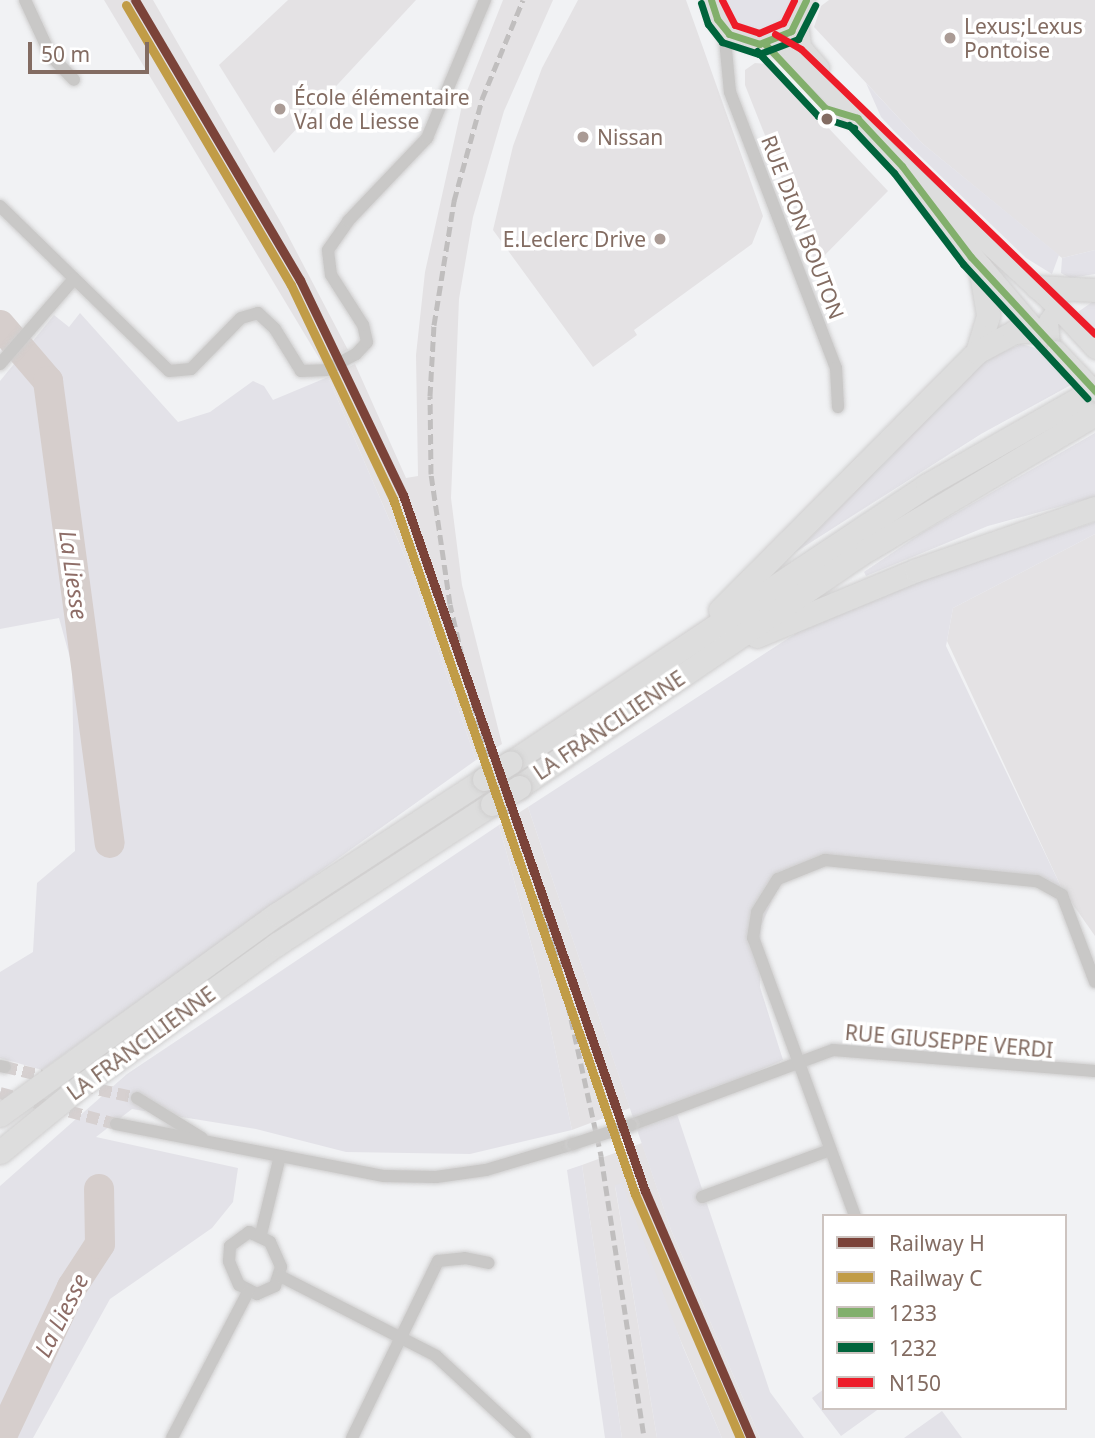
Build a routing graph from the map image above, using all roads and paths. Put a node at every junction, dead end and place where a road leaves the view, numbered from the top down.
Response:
1 (25, 0) edge
2 (485, 0) edge
3 (711, 0) edge
4 (806, 0) edge
5 (799, 21) junction
6 (724, 29) junction
7 (762, 43) junction
8 (729, 61) junction
9 (74, 80) dead end
10 (851, 111) junction
11 (902, 166) junction
12 (0, 206) edge
13 (980, 267) junction
14 (74, 279) junction
15 (1037, 287) junction
16 (1093, 290) edge
17 (1058, 308) junction
18 (1067, 342) edge
19 (977, 352) junction
20 (0, 364) edge
21 (1095, 390) edge
22 (838, 407) dead end
23 (1095, 414) edge
24 (1095, 509) edge
25 (684, 648) junction
26 (705, 658) junction
27 (1095, 982) edge
28 (801, 1063) junction
29 (1095, 1071) edge
30 (137, 1098) tunnel mouth
31 (0, 1115) edge
32 (116, 1124) tunnel mouth
33 (209, 1142) junction
34 (830, 1150) junction
35 (0, 1152) edge
36 (279, 1156) junction
37 (702, 1197) dead end
38 (854, 1214) edge
39 (261, 1234) junction
40 (488, 1263) dead end
41 (280, 1276) junction
42 (248, 1292) junction
43 (403, 1336) junction
44 (172, 1438) edge
45 (352, 1438) edge
46 (525, 1438) edge

1 - 9 street
2 - 14 street
3 - 6 main road
4 - 5 main road
5 - 7 main road
5 - 10 main road
6 - 7 main road
6 - 8 street, RUE DION BOUTON
7 - 8 street
7 - 10 main road
8 - 22 street, RUE DION BOUTON
10 - 11 main road
11 - 13 main road
11 - 15 main road
12 - 14 street
13 - 18 main road
13 - 19 highway
14 - 20 street
15 - 16 highway
15 - 17 main road
16 - 17 highway
17 - 18 main road
17 - 18 main road
18 - 19 highway
18 - 21 main road, bridge
19 - 25 highway
21 - 25 highway, LA FRANCILIENNE
23 - 26 highway, LA FRANCILIENNE
24 - 26 highway
25 - 31 highway, LA FRANCILIENNE, bridge
26 - 35 highway, LA FRANCILIENNE, bridge
27 - 28 street
28 - 29 street, RUE GIUSEPPE VERDI
28 - 34 street
28 - 36 street, RUE GIUSEPPE VERDI, bridge
30 - 33 street
32 - 33 street, RUE GIUSEPPE VERDI
33 - 36 street, RUE GIUSEPPE VERDI
34 - 37 street
34 - 38 street
36 - 39 street
39 - 41 street
39 - 42 street
40 - 43 street
41 - 42 street
41 - 43 street
42 - 44 street
43 - 45 street
43 - 46 street

